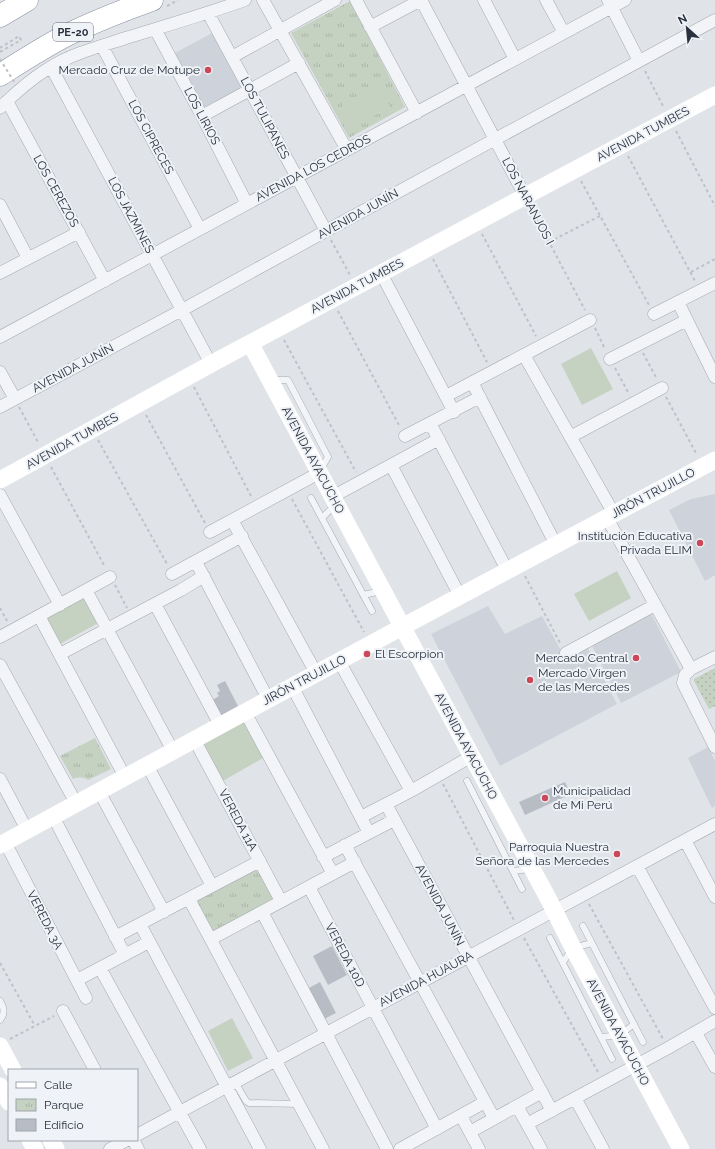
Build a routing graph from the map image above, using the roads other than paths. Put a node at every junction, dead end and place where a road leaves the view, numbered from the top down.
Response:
1 (25, 0) edge
2 (152, 0) edge
3 (245, 0) edge
4 (263, 0) edge
5 (335, 0) edge
6 (356, 0) edge
7 (421, 0) edge
8 (484, 0) edge
9 (546, 0) edge
10 (625, 0) edge
11 (609, 4) edge
12 (208, 13) junction
13 (0, 16) edge
14 (715, 20) edge
15 (370, 27) junction
16 (155, 29) junction
17 (280, 30) junction
18 (564, 33) junction
19 (102, 46) junction
20 (232, 56) junction
21 (515, 59) junction
22 (639, 61) junction
23 (299, 63) junction
24 (51, 67) junction
25 (8, 80) edge
26 (466, 86) junction
27 (250, 90) junction
28 (715, 95) edge
29 (4, 104) edge
30 (416, 113) junction
31 (202, 116) junction
32 (495, 139) junction
33 (348, 150) junction
34 (297, 177) junction
35 (525, 196) junction
36 (247, 204) junction
37 (0, 205) edge
38 (200, 229) junction
39 (326, 231) junction
40 (79, 232) junction
41 (152, 255) junction
42 (28, 258) junction
43 (0, 273) edge
44 (381, 273) junction
45 (104, 281) junction
46 (715, 283) edge
47 (678, 302) junction
48 (182, 310) junction
49 (654, 314) road end
50 (590, 320) road end
51 (686, 320) junction
52 (0, 337) edge
53 (250, 343) junction
54 (524, 355) junction
55 (610, 359) road end
56 (212, 364) junction
57 (0, 372) edge
58 (715, 377) edge
59 (472, 382) junction
60 (662, 388) road end
61 (446, 396) junction
62 (480, 397) junction
63 (15, 399) junction
64 (0, 407) edge
65 (454, 412) junction
66 (430, 423) junction
67 (405, 436) road end
68 (570, 437) junction
69 (439, 439) junction
70 (711, 464) edge
71 (391, 465) junction
72 (319, 472) junction
73 (0, 480) edge
74 (0, 494) edge
75 (311, 498) dead end
76 (334, 500) junction
77 (610, 516) junction
78 (322, 518) junction
79 (232, 520) junction
80 (210, 532) road end
81 (242, 536) junction
82 (556, 545) junction
83 (196, 562) junction
84 (513, 567) junction
85 (172, 574) road end
86 (204, 576) junction
87 (110, 577) road end
88 (86, 590) junction
89 (383, 591) junction
90 (363, 594) junction
91 (460, 596) junction
92 (155, 604) junction
93 (60, 605) junction
94 (655, 605) junction
95 (372, 611) dead end
96 (39, 616) junction
97 (402, 627) junction
98 (107, 629) junction
99 (0, 637) edge
100 (566, 653) road end
101 (60, 654) junction
102 (715, 657) edge
103 (340, 661) junction
104 (0, 664) edge
105 (691, 669) junction
106 (316, 673) junction
107 (292, 686) junction
108 (268, 699) junction
109 (245, 712) junction
110 (220, 725) junction
111 (194, 739) junction
112 (715, 747) edge
113 (172, 751) junction
114 (472, 756) junction
115 (147, 765) junction
116 (125, 777) junction
117 (0, 779) edge
118 (467, 781) dead end
119 (99, 791) junction
120 (411, 791) junction
121 (482, 793) junction
122 (76, 804) junction
123 (386, 804) junction
124 (52, 816) junction
125 (361, 817) junction
126 (394, 820) junction
127 (715, 824) edge
128 (27, 830) junction
129 (369, 832) junction
130 (684, 840) junction
131 (2, 843) edge
132 (345, 845) junction
133 (324, 857) junction
134 (260, 861) junction
135 (355, 862) junction
136 (637, 866) junction
137 (532, 869) junction
138 (513, 871) junction
139 (333, 874) junction
140 (212, 886) junction
141 (309, 887) junction
142 (522, 889) dead end
143 (715, 897) edge
144 (189, 898) junction
145 (282, 901) junction
146 (554, 910) junction
147 (164, 912) junction
148 (262, 912) junction
149 (140, 924) junction
150 (583, 926) dead end
151 (115, 937) junction
152 (550, 938) dead end
153 (211, 939) junction
154 (149, 942) junction
155 (592, 943) junction
156 (573, 948) junction
157 (124, 955) junction
158 (468, 957) junction
159 (563, 962) junction
160 (100, 968) junction
161 (77, 980) junction
162 (421, 982) junction
163 (86, 998) dead end
164 (0, 1001) edge
165 (714, 1004) edge
166 (373, 1008) junction
167 (62, 1011) dead end
168 (0, 1020) edge
169 (715, 1021) edge
170 (634, 1024) junction
171 (326, 1033) junction
172 (696, 1033) junction
173 (620, 1035) junction
174 (602, 1037) junction
175 (643, 1042) dead end
176 (0, 1046) edge
177 (612, 1059) dead end
178 (276, 1060) junction
179 (636, 1065) junction
180 (715, 1068) edge
181 (12, 1069) edge
182 (94, 1069) edge
183 (231, 1084) junction
184 (0, 1086) edge
185 (542, 1092) junction
186 (575, 1098) junction
187 (8, 1100) edge
188 (485, 1102) junction
189 (299, 1104) junction
190 (517, 1106) junction
191 (552, 1111) junction
192 (180, 1112) junction
193 (460, 1116) junction
194 (494, 1118) junction
195 (527, 1124) junction
196 (437, 1129) junction
197 (470, 1132) junction
198 (138, 1133) edge
199 (125, 1141) edge
200 (413, 1146) edge
201 (110, 1149) edge
202 (200, 1149) edge
203 (260, 1149) edge
204 (323, 1149) edge
205 (387, 1149) edge
206 (400, 1149) edge
207 (479, 1149) edge
208 (541, 1149) edge
209 (603, 1149) edge
210 (681, 1149) edge

1 - 13 highway
2 - 25 highway, PE-20
3 - 12 street
4 - 17 street
5 - 17 street
6 - 15 street
7 - 15 street
7 - 26 street, LOS NARANJOS I
8 - 21 street
9 - 18 street
10 - 11 street, AVENIDA LOS CEDROS
11 - 18 street, AVENIDA LOS CEDROS
11 - 22 street
12 - 16 street
12 - 20 street, LOS TULIPANES
14 - 22 street, AVENIDA JUNÍN
15 - 30 street
16 - 19 street
16 - 31 street, LOS LIRIOS
17 - 20 street
17 - 23 street
18 - 21 street, AVENIDA LOS CEDROS
19 - 24 street
19 - 38 street, LOS CIPRECES
20 - 27 street, LOS TULIPANES
21 - 26 street, AVENIDA LOS CEDROS
22 - 32 street, AVENIDA JUNÍN
23 - 27 street
23 - 33 street
24 - 29 street
24 - 41 street, LOS JAZMINES
26 - 30 street, AVENIDA LOS CEDROS
26 - 32 street, LOS NARANJOS I
27 - 31 street
27 - 34 street, LOS TULIPANES
28 - 35 street, AVENIDA TUMBES
29 - 40 street, LOS CEREZOS
30 - 33 street, AVENIDA LOS CEDROS
31 - 36 street, LOS LIRIOS
32 - 35 street, LOS NARANJOS I
32 - 39 street, AVENIDA JUNÍN
33 - 34 street, AVENIDA LOS CEDROS
34 - 36 street, AVENIDA LOS CEDROS
34 - 39 street, LOS TULIPANES
35 - 44 street, AVENIDA TUMBES
36 - 38 street, AVENIDA LOS CEDROS
37 - 42 street
38 - 41 street, AVENIDA LOS CEDROS
39 - 48 street, AVENIDA JUNÍN
40 - 42 street
40 - 45 street, LOS CEREZOS
41 - 45 street, AVENIDA LOS CEDROS
41 - 48 street, LOS JAZMINES
42 - 43 street
44 - 53 street, AVENIDA TUMBES
44 - 61 street
45 - 52 street, AVENIDA LOS CEDROS
46 - 47 street
47 - 49 street
47 - 51 street
48 - 56 street, LOS JAZMINES
48 - 63 street, AVENIDA JUNÍN
50 - 54 street
51 - 55 street
51 - 58 street
53 - 56 street, AVENIDA TUMBES
53 - 72 street, AVENIDA AYACUCHO
54 - 59 street
54 - 68 street
56 - 73 street, AVENIDA TUMBES
57 - 63 street
59 - 61 street
59 - 62 street
60 - 68 street
61 - 65 street
62 - 65 street
62 - 82 street
63 - 64 street, AVENIDA JUNÍN
65 - 66 street
66 - 67 street
66 - 69 street
68 - 77 street
69 - 71 street
69 - 84 street
70 - 77 street, JIRÓN TRUJILLO
71 - 76 street
71 - 91 street
72 - 76 street, AVENIDA AYACUCHO
72 - 79 street
74 - 93 street
75 - 78 lane
76 - 78 lane
76 - 89 street, AVENIDA AYACUCHO
77 - 82 street, JIRÓN TRUJILLO
77 - 94 street
78 - 90 lane
79 - 80 street
79 - 81 street
81 - 83 street
81 - 106 street
82 - 84 street, JIRÓN TRUJILLO
83 - 85 street
83 - 86 street
84 - 91 street, JIRÓN TRUJILLO
86 - 92 street
86 - 108 street
87 - 88 street
88 - 93 street
88 - 98 street
89 - 90 lane
89 - 97 street, AVENIDA AYACUCHO
90 - 95 lane
91 - 97 street, JIRÓN TRUJILLO
92 - 98 street
92 - 110 street
93 - 96 street
94 - 100 street
94 - 105 street
96 - 99 street
96 - 101 street
97 - 103 street, JIRÓN TRUJILLO
97 - 114 street, AVENIDA AYACUCHO
98 - 101 street
98 - 113 street
101 - 116 street
102 - 105 street
103 - 106 street, JIRÓN TRUJILLO
103 - 120 street
104 - 122 street
105 - 112 street
106 - 107 street, JIRÓN TRUJILLO
107 - 108 street, JIRÓN TRUJILLO
107 - 125 street
108 - 109 street, JIRÓN TRUJILLO
109 - 110 street, JIRÓN TRUJILLO
109 - 133 street
110 - 111 street, JIRÓN TRUJILLO
111 - 113 street, JIRÓN TRUJILLO
111 - 134 street, VEREDA 11A
113 - 115 street, JIRÓN TRUJILLO
114 - 120 street
114 - 121 street, AVENIDA AYACUCHO
115 - 116 street, JIRÓN TRUJILLO
115 - 140 street
116 - 119 street, JIRÓN TRUJILLO
117 - 128 street
118 - 121 lane
119 - 122 street, JIRÓN TRUJILLO
119 - 147 street
120 - 123 street
121 - 137 street, AVENIDA AYACUCHO
121 - 138 lane
122 - 124 street, JIRÓN TRUJILLO
123 - 125 street
123 - 126 street, AVENIDA JUNÍN
124 - 128 street, JIRÓN TRUJILLO
124 - 151 street
125 - 129 street
126 - 129 street
126 - 158 street, AVENIDA JUNÍN
127 - 130 street, AVENIDA HUAURA
128 - 131 street, JIRÓN TRUJILLO
129 - 132 street
130 - 136 street, AVENIDA HUAURA
130 - 143 street
131 - 161 street, VEREDA 3A
132 - 133 street
132 - 135 street
133 - 139 street
134 - 140 street
134 - 145 street, VEREDA 11A
135 - 139 street
135 - 162 street
136 - 146 street, AVENIDA HUAURA
136 - 165 street
137 - 138 lane
137 - 146 street, AVENIDA AYACUCHO
138 - 142 lane
139 - 141 street
140 - 144 street
141 - 145 street
141 - 166 street, VEREDA 10D
144 - 147 street
144 - 153 street
145 - 148 street
146 - 156 street, AVENIDA AYACUCHO
146 - 158 street, AVENIDA HUAURA
147 - 149 street
148 - 153 street
148 - 171 street
149 - 151 street
149 - 154 street
150 - 155 lane
151 - 157 street
152 - 159 lane
153 - 178 street
154 - 157 street
154 - 183 street
155 - 156 lane
155 - 170 lane
156 - 159 lane
156 - 173 street, AVENIDA AYACUCHO
157 - 160 street
158 - 162 street, AVENIDA HUAURA
158 - 185 street, AVENIDA JUNÍN
159 - 174 lane
160 - 161 street
160 - 192 street
161 - 163 street, VEREDA 3A
162 - 166 street, AVENIDA HUAURA
162 - 188 street
164 - 168 lane
166 - 171 street, AVENIDA HUAURA
166 - 196 street, VEREDA 10D
167 - 182 street
169 - 172 street
170 - 173 lane
170 - 175 lane
171 - 178 street, AVENIDA HUAURA
171 - 205 street
172 - 179 street
172 - 180 street
173 - 174 lane
173 - 179 street, AVENIDA AYACUCHO
174 - 177 lane
176 - 181 street
178 - 183 street, AVENIDA HUAURA
178 - 189 street
179 - 186 street
179 - 210 street, AVENIDA AYACUCHO
183 - 189 lane
183 - 192 street, AVENIDA HUAURA
183 - 203 street
184 - 187 street
185 - 190 street
185 - 191 street, AVENIDA JUNÍN
186 - 191 street
186 - 209 street
188 - 193 street
188 - 194 street
189 - 204 street
190 - 194 street
190 - 195 street
191 - 195 street
192 - 198 street, AVENIDA HUAURA
192 - 202 street
193 - 196 street
193 - 197 street
194 - 197 street
195 - 208 street
196 - 200 street
197 - 207 street
199 - 201 street
200 - 206 street

